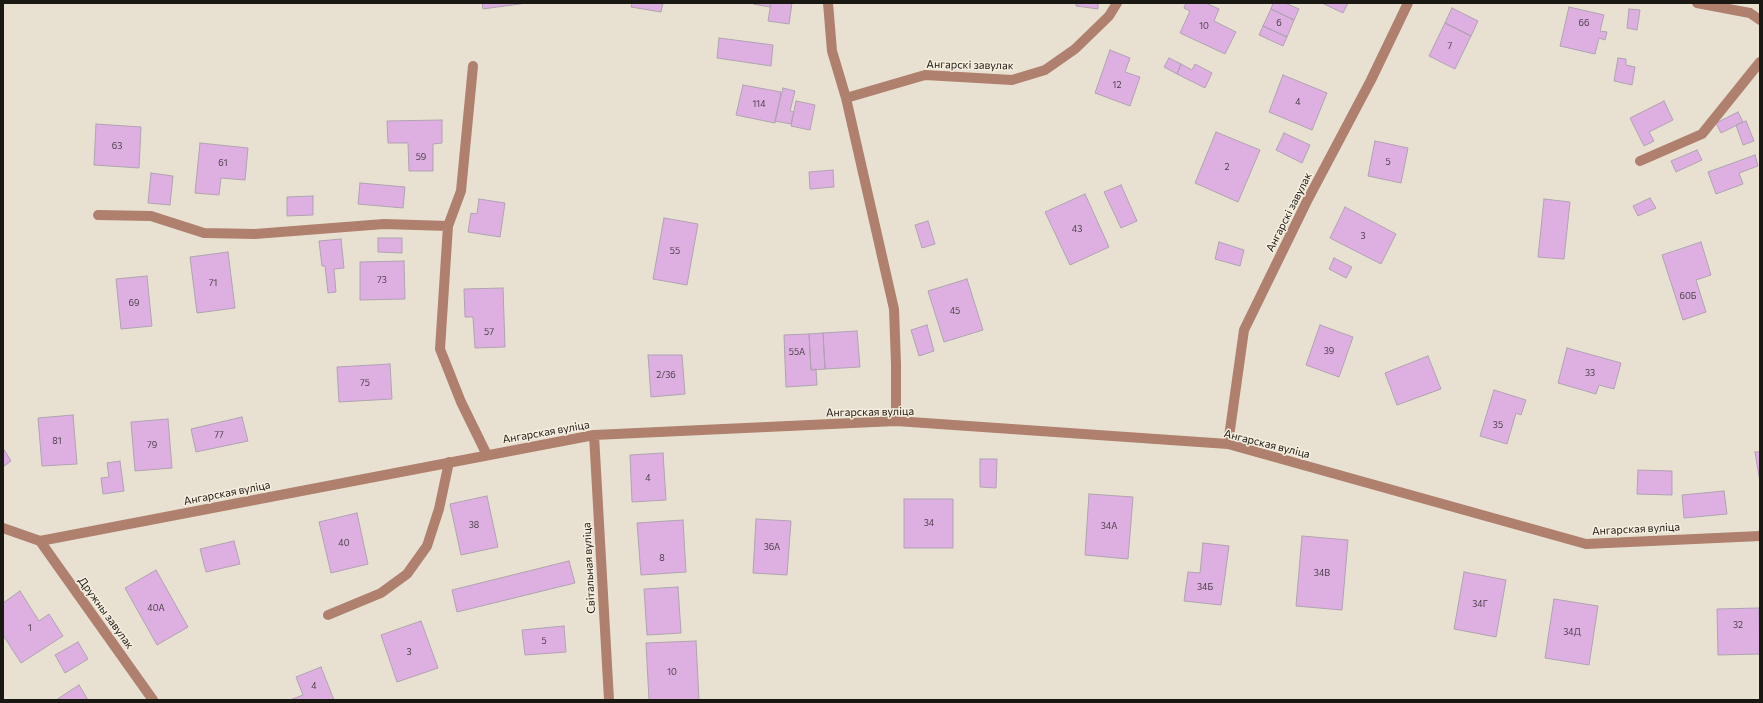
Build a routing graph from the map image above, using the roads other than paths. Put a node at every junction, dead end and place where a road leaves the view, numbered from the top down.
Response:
1 (828, 3) edge
2 (1117, 3) edge
3 (1408, 3) edge
4 (1698, 3) edge
5 (1760, 20) edge
6 (1760, 62) edge
7 (473, 66) dead end
8 (846, 98) junction
9 (1640, 161) dead end
10 (98, 215) dead end
11 (448, 226) junction
12 (896, 421) junction
13 (594, 435) junction
14 (1228, 444) junction
15 (486, 455) junction
16 (449, 462) junction
17 (3, 528) edge
18 (1760, 536) edge
19 (40, 541) junction
20 (328, 614) dead end
21 (153, 700) edge
22 (609, 700) edge

1 - 8 street
2 - 8 street, Ангарскі завулак
3 - 14 street, Ангарскі завулак
4 - 5 street
6 - 9 street
7 - 11 street
8 - 12 street
10 - 11 street
11 - 15 street
12 - 13 street, Ангарская вуліца
12 - 14 street, Ангарская вуліца
13 - 15 street, Ангарская вуліца
13 - 22 street, Світальная вуліца
14 - 18 street, Ангарская вуліца
15 - 16 street, Ангарская вуліца
16 - 19 street, Ангарская вуліца
16 - 20 street
17 - 19 street
19 - 21 street, Дружны завулак

